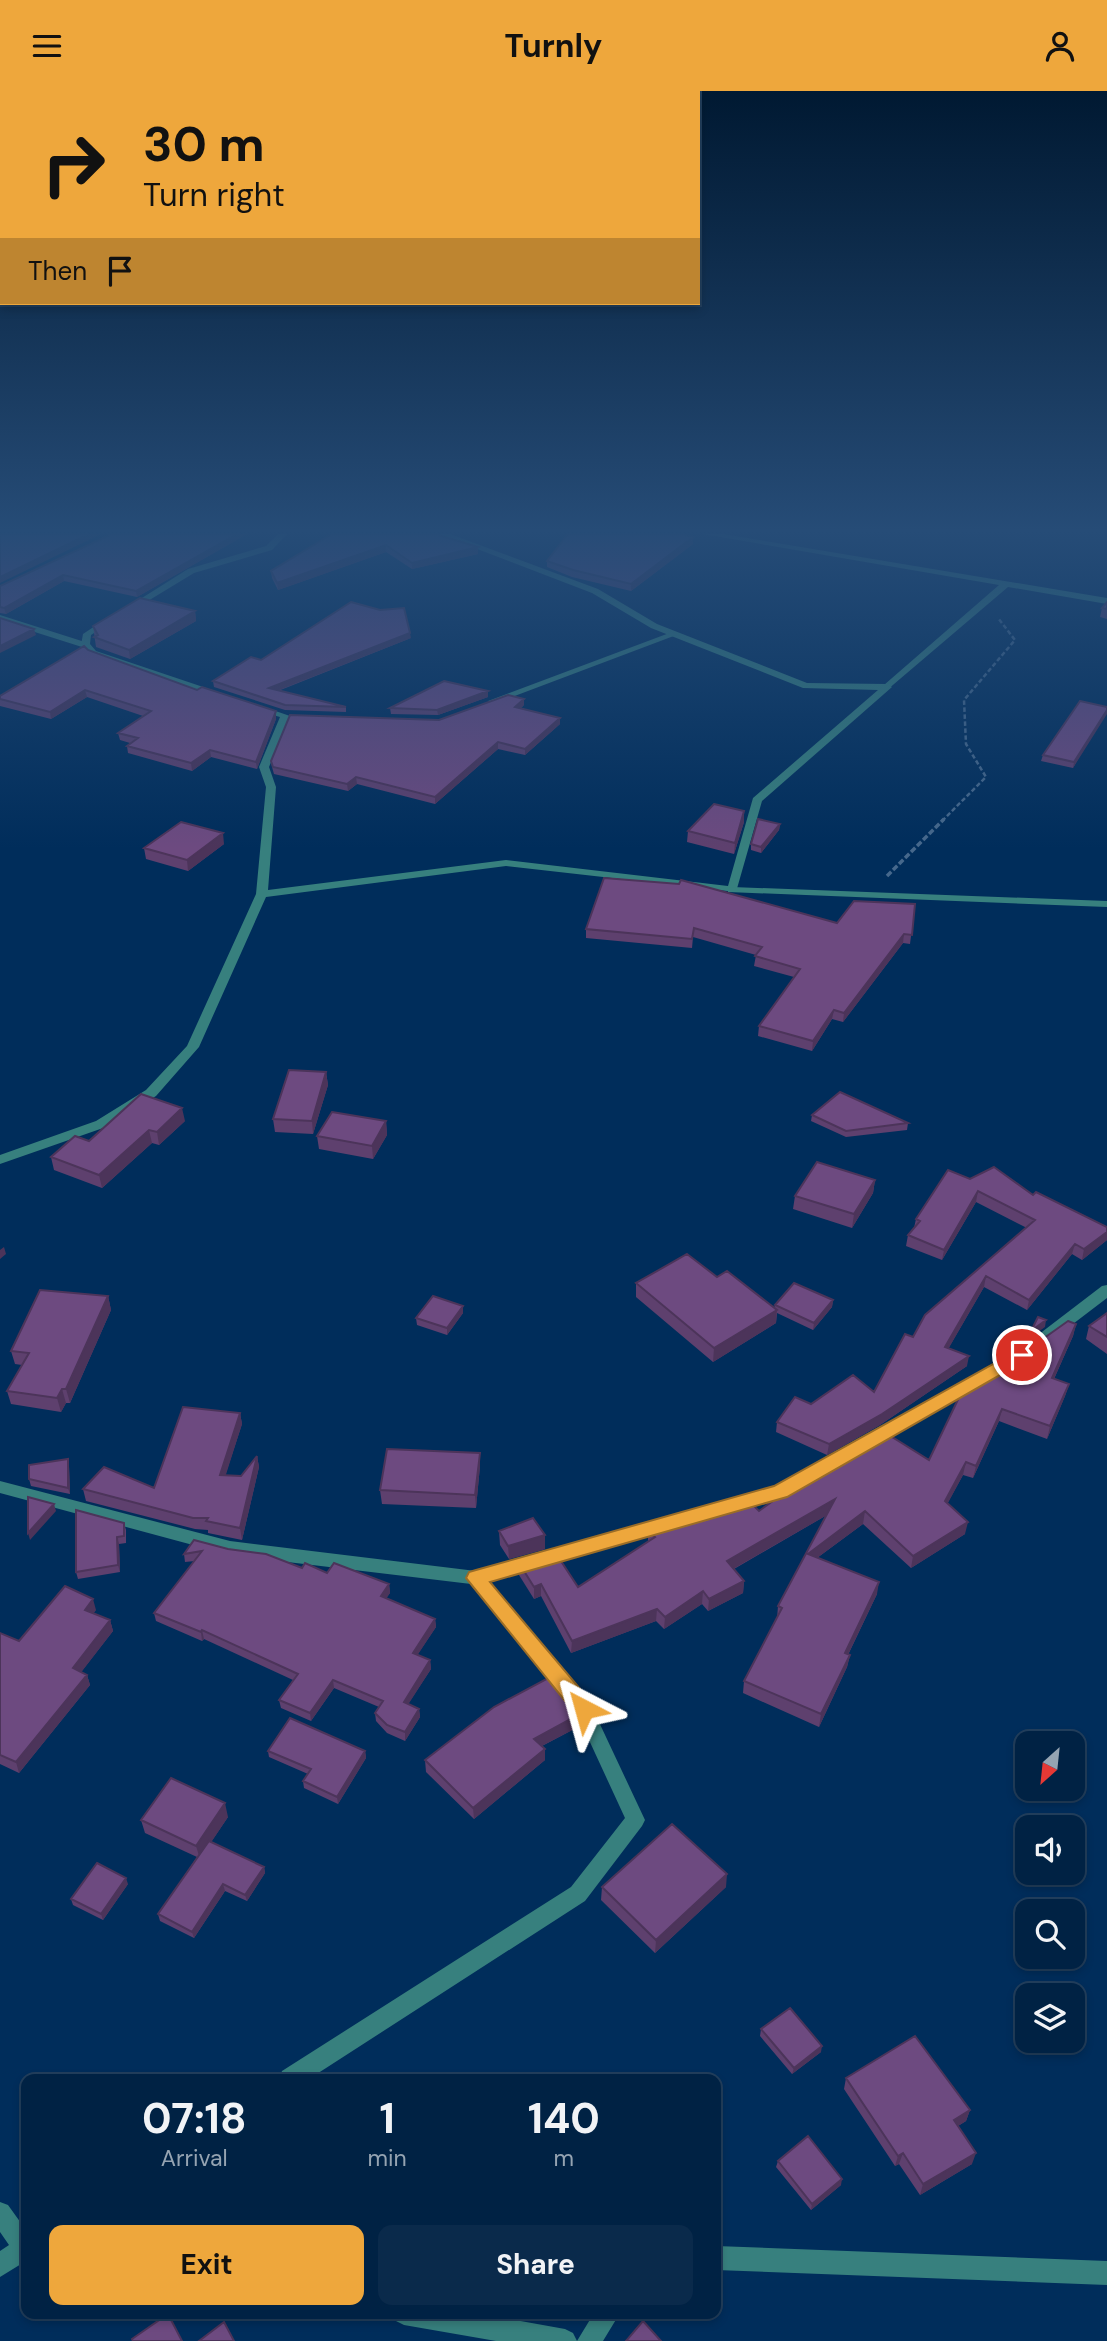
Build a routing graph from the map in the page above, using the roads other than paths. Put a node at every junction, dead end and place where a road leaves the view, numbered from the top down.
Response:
1 (66, 639) edge
2 (86, 639) edge
3 (661, 639) edge
4 (688, 639) edge
5 (941, 639) edge
6 (85, 645) junction
7 (887, 687) junction
8 (221, 695) edge
9 (247, 704) edge
10 (479, 706) edge
11 (285, 716) junction
12 (298, 717) edge
13 (732, 890) junction
14 (262, 894) junction
15 (1107, 904) edge
16 (0, 1160) edge
17 (1107, 1290) edge
18 (0, 1487) edge
19 (714, 1511) edge
20 (688, 1518) edge
21 (476, 1578) junction
22 (298, 2074) edge
23 (0, 2213) edge
24 (21, 2242) edge
25 (21, 2252) edge
26 (721, 2258) edge
27 (0, 2265) edge
28 (1107, 2273) edge
29 (438, 2319) edge
30 (604, 2319) edge
31 (565, 2341) edge
32 (589, 2341) edge

1 - 6 street
2 - 6 street
3 - 10 street
4 - 7 street
5 - 7 street
6 - 8 street
7 - 13 street
9 - 11 street
11 - 12 street
11 - 14 street
13 - 14 street
13 - 15 street
14 - 16 street
17 - 19 street
18 - 21 street
20 - 21 street
21 - 22 street
23 - 24 street
25 - 27 street
26 - 28 street
29 - 31 street
30 - 32 street

